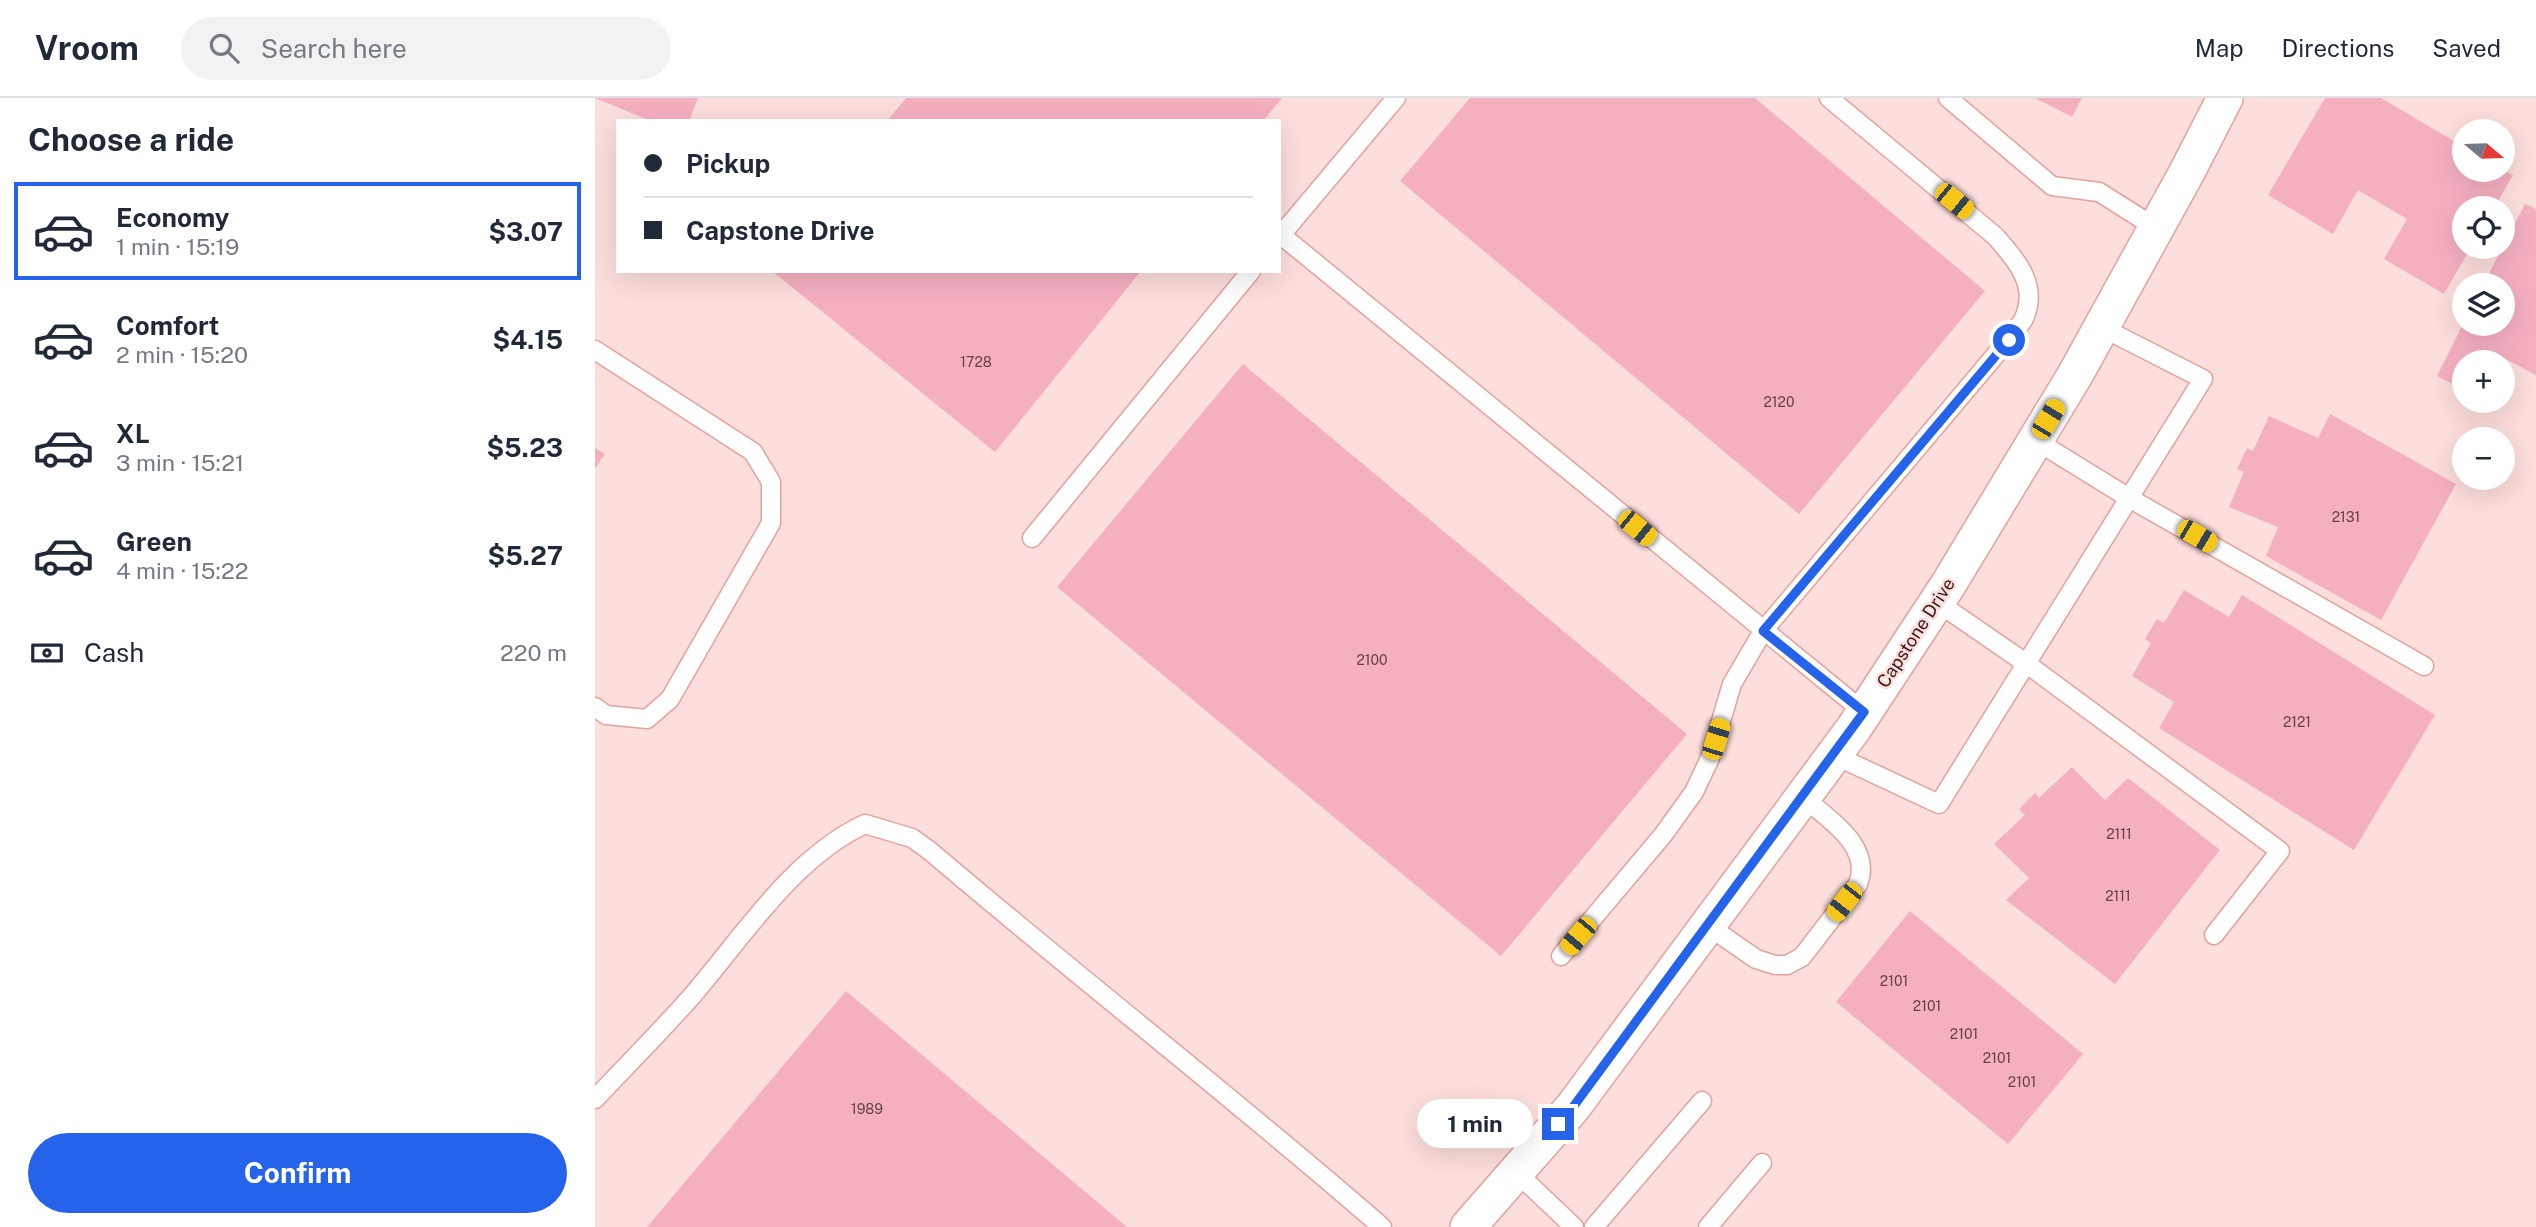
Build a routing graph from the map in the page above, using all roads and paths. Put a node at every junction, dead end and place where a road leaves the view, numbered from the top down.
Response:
1 (1396, 98) edge
2 (1829, 98) edge
3 (1948, 98) edge
4 (2225, 98) edge
5 (2156, 228) junction
6 (1281, 235) edge
7 (1281, 237) edge
8 (1249, 273) edge
9 (2101, 327) junction
10 (595, 350) edge
11 (2035, 440) junction
12 (2129, 498) junction
13 (1032, 537) dead end
14 (1937, 602) junction
15 (1763, 631) junction
16 (2027, 664) junction
17 (2424, 666) dead end
18 (595, 707) edge
19 (1864, 712) junction
20 (1834, 755) junction
21 (1803, 797) junction
22 (1707, 925) junction
23 (2214, 935) dead end
24 (1561, 956) dead end
25 (595, 1099) edge
26 (1702, 1101) dead end
27 (1762, 1163) dead end
28 (1516, 1172) junction
29 (1382, 1227) edge
30 (1468, 1227) edge
31 (1574, 1227) edge
32 (1594, 1227) edge
33 (1708, 1227) edge

1 - 6 lane
2 - 15 lane
3 - 5 lane
4 - 5 street, Capstone Drive
5 - 9 street, Capstone Drive
7 - 15 lane
8 - 13 lane
9 - 11 street, Capstone Drive
9 - 12 lane
10 - 18 lane
11 - 12 lane
11 - 14 street, Capstone Drive
12 - 16 lane
12 - 17 lane
14 - 16 lane
14 - 19 street, Capstone Drive
15 - 19 lane
15 - 24 lane
16 - 20 lane
16 - 23 lane
19 - 20 street, Capstone Drive
20 - 21 street, Capstone Drive
21 - 22 street, Capstone Drive
21 - 22 lane
22 - 28 street, Capstone Drive
25 - 29 lane
26 - 32 lane
27 - 33 lane
28 - 30 street, Capstone Drive
28 - 31 lane

